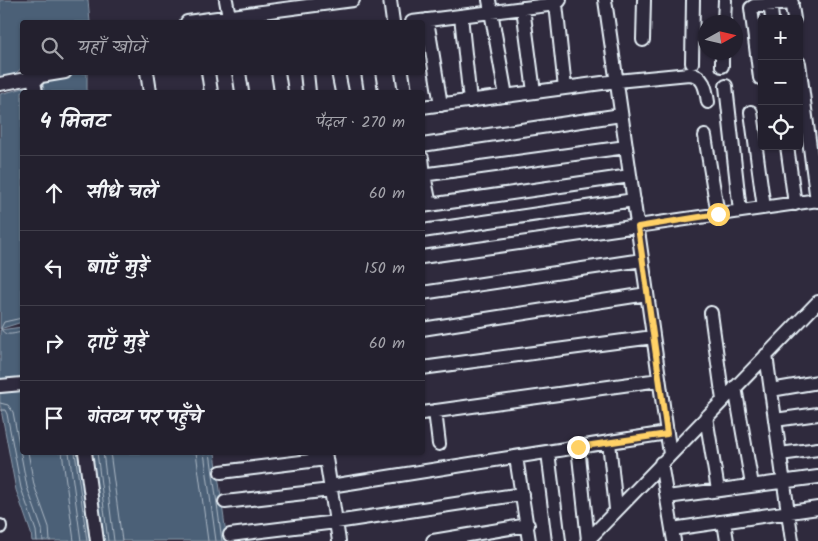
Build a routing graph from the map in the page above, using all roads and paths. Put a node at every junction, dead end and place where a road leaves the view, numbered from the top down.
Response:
1 (226, 0) edge
2 (353, 0) edge
3 (390, 0) edge
4 (605, 0) edge
5 (644, 0) edge
6 (693, 0) edge
7 (725, 0) edge
8 (559, 1) edge
9 (770, 2) edge
10 (791, 2) edge
11 (491, 6) edge
12 (522, 8) junction
13 (724, 15) edge
14 (772, 15) edge
15 (793, 15) edge
16 (460, 16) junction
17 (230, 20) edge
18 (394, 20) edge
19 (425, 20) edge
20 (428, 20) junction
21 (643, 40) dead end
22 (722, 60) edge
23 (758, 62) edge
24 (692, 63) dead end
25 (722, 66) dead end
26 (47, 75) edge
27 (147, 75) edge
28 (208, 75) edge
29 (239, 75) edge
30 (278, 75) edge
31 (307, 75) edge
32 (339, 75) edge
33 (368, 75) edge
34 (402, 75) edge
35 (41, 76) junction
36 (617, 81) junction
37 (0, 84) edge
38 (726, 86) dead end
39 (565, 88) junction
40 (36, 90) edge
41 (150, 90) edge
42 (211, 90) edge
43 (242, 90) edge
44 (281, 90) edge
45 (309, 90) edge
46 (342, 90) edge
47 (371, 90) edge
48 (405, 90) edge
49 (534, 92) junction
50 (803, 94) edge
51 (506, 96) junction
52 (470, 101) junction
53 (708, 102) dead end
54 (440, 104) junction
55 (425, 106) edge
56 (751, 112) dead end
57 (621, 116) junction
58 (705, 136) dead end
59 (425, 145) edge
60 (626, 147) junction
61 (788, 150) edge
62 (425, 175) edge
63 (630, 176) junction
64 (634, 200) junction
65 (817, 201) edge
66 (795, 204) junction
67 (426, 205) edge
68 (764, 208) junction
69 (740, 211) junction
70 (718, 214) junction
71 (638, 227) junction
72 (425, 231) edge
73 (425, 257) edge
74 (642, 260) junction
75 (425, 293) edge
76 (647, 294) junction
77 (818, 302) edge
78 (711, 312) dead end
79 (425, 328) edge
80 (653, 338) junction
81 (766, 355) junction
82 (425, 368) edge
83 (659, 380) junction
84 (818, 382) edge
85 (20, 384) edge
86 (0, 386) edge
87 (735, 387) junction
88 (771, 390) junction
89 (723, 400) junction
90 (429, 412) edge
91 (818, 414) edge
92 (706, 417) junction
93 (775, 420) junction
94 (667, 434) junction
95 (609, 442) junction
96 (439, 444) dead end
97 (578, 447) junction
98 (818, 449) edge
99 (548, 452) junction
100 (780, 454) junction
101 (84, 455) edge
102 (325, 456) edge
103 (516, 457) junction
104 (665, 459) junction
105 (221, 472) dead end
106 (818, 477) edge
107 (784, 481) junction
108 (752, 486) junction
109 (330, 488) junction
110 (718, 490) junction
111 (522, 494) junction
112 (666, 497) junction
113 (225, 502) dead end
114 (818, 508) edge
115 (616, 509) junction
116 (788, 512) junction
117 (336, 522) junction
118 (724, 522) junction
119 (528, 525) junction
120 (673, 535) edge
121 (230, 536) dead end
122 (590, 539) edge
123 (97, 541) edge
124 (339, 541) edge
125 (433, 541) edge
126 (529, 541) edge
127 (558, 541) edge
128 (727, 541) edge
129 (792, 541) edge

1 - 17 street
2 - 17 street
3 - 18 street
4 - 36 street
5 - 21 street
6 - 24 street
7 - 13 street
8 - 12 street
8 - 39 street
9 - 10 street
9 - 14 street
9 - 23 street
10 - 15 street
11 - 12 street
11 - 16 street
11 - 51 street
12 - 49 street
16 - 20 street
16 - 52 street
19 - 20 street
20 - 54 street
22 - 25 street
26 - 35 street
27 - 41 street
28 - 42 street
29 - 43 street
30 - 44 street
31 - 45 street
32 - 46 street
33 - 47 street
34 - 48 street
35 - 37 street
35 - 40 street
36 - 39 street
36 - 53 street
36 - 57 street
38 - 69 street
39 - 49 street
49 - 51 street
50 - 65 street
51 - 52 street
52 - 54 street
54 - 55 street
56 - 68 street
57 - 59 street
57 - 60 street
58 - 70 street
60 - 62 street
60 - 63 street
61 - 66 street
63 - 64 street
63 - 67 street
64 - 71 street
64 - 72 street
65 - 66 street
66 - 68 street
68 - 69 street
69 - 70 street
70 - 71 street
71 - 73 street
71 - 74 street
74 - 75 street
74 - 76 street
76 - 79 street
76 - 80 street
77 - 81 street
78 - 89 street
80 - 82 street
80 - 83 street
81 - 87 street
81 - 88 street
83 - 90 street
83 - 94 street
84 - 88 street
85 - 86 street
87 - 89 street
87 - 108 street
88 - 93 street
89 - 92 street
90 - 96 street
91 - 93 street
92 - 104 street
92 - 110 street
93 - 100 street
94 - 95 street
94 - 104 street
95 - 97 street
95 - 115 street
97 - 99 street
97 - 122 street
98 - 100 street
99 - 103 street
99 - 127 street
100 - 107 street
101 - 123 street
102 - 105 street
102 - 109 street
103 - 109 street
103 - 111 street
104 - 112 street
104 - 115 street
106 - 107 street
107 - 108 street
107 - 116 street
108 - 110 street
109 - 113 street
109 - 117 street
110 - 112 street
111 - 117 street
111 - 119 street
112 - 120 street
114 - 116 street
115 - 122 street
116 - 118 street
116 - 129 street
117 - 121 street
117 - 124 street
118 - 120 street
118 - 128 street
119 - 125 street
119 - 126 street

